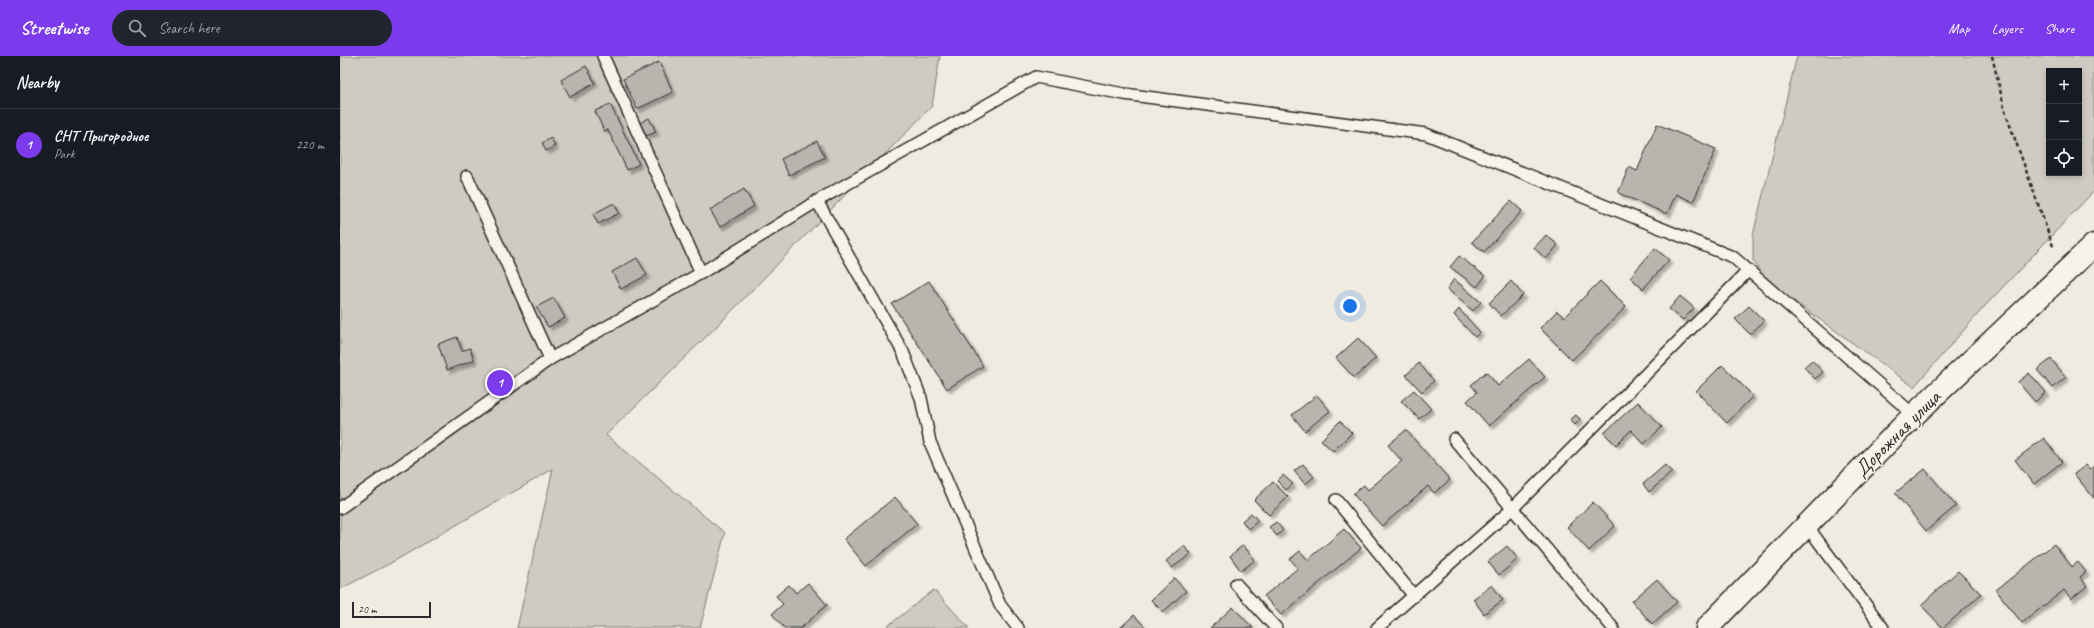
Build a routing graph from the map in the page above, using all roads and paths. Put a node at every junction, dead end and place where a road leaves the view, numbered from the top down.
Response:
1 (602, 56) edge
2 (1992, 56) edge
3 (467, 176) dead end
4 (817, 201) junction
5 (2094, 245) edge
6 (1748, 271) junction
7 (701, 273) junction
8 (2063, 274) junction
9 (550, 359) junction
10 (1914, 415) junction
11 (1454, 439) dead end
12 (1336, 500) dead end
13 (340, 508) edge
14 (1513, 508) junction
15 (1807, 526) junction
16 (1236, 584) dead end
17 (1414, 596) junction
18 (1018, 628) edge
19 (1276, 628) edge
20 (1377, 628) edge
21 (1613, 628) edge
22 (1707, 628) edge
23 (1883, 628) edge

1 - 7 lane
2 - 8 path
3 - 9 lane
4 - 6 lane
4 - 7 lane
4 - 18 lane
5 - 8 street, Дорожная улица
6 - 10 lane
6 - 14 lane
7 - 9 lane
8 - 10 street, Дорожная улица
9 - 13 lane
10 - 15 street, Дорожная улица
11 - 14 lane
12 - 17 lane
14 - 17 lane
14 - 21 lane
15 - 22 street, Дорожная улица
15 - 23 lane
16 - 19 lane
17 - 20 lane

